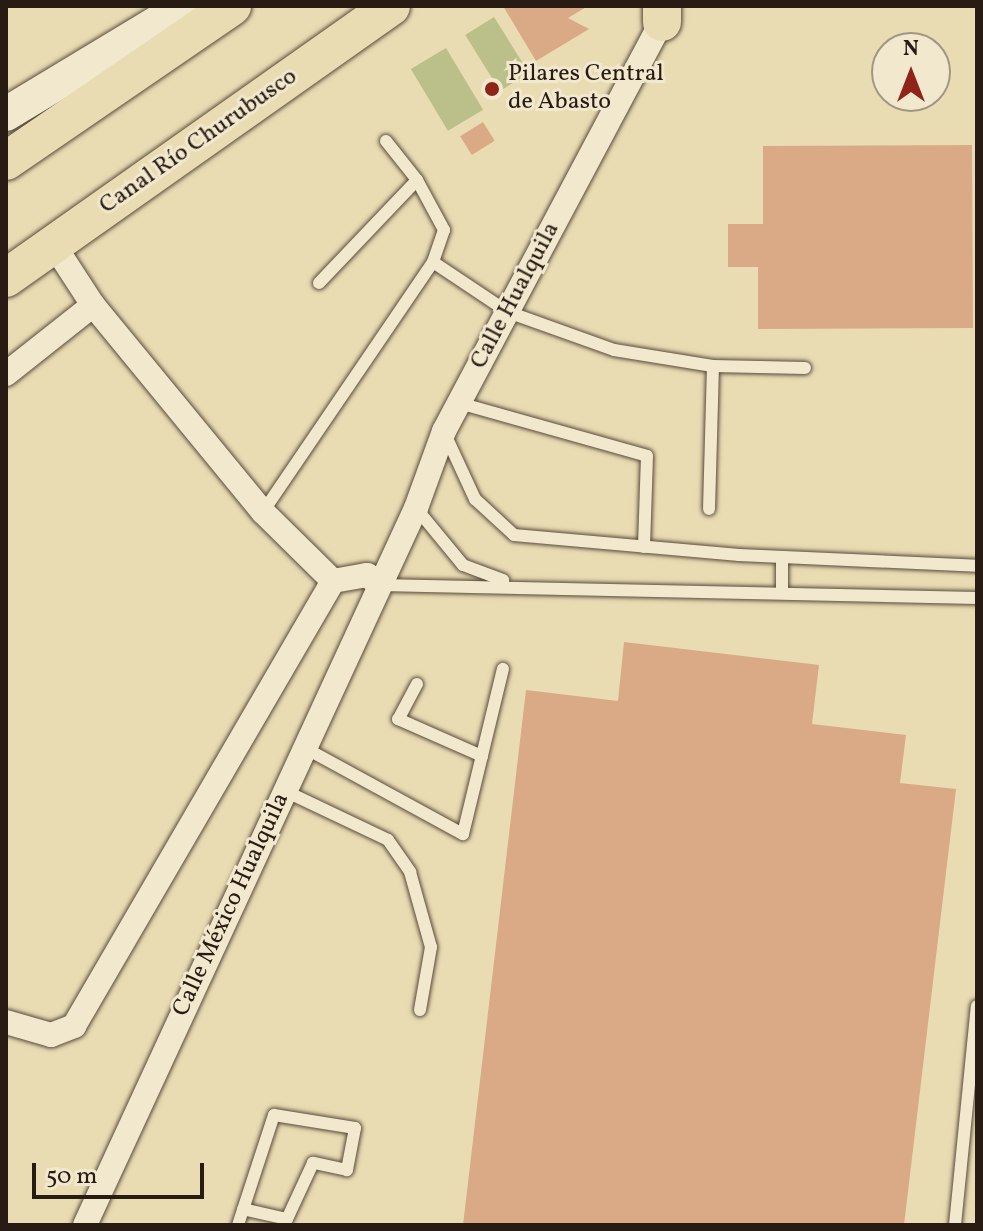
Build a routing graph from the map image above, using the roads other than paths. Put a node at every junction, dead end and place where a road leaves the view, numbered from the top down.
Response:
1 (185, 6) edge
2 (232, 6) edge
3 (391, 6) edge
4 (665, 11) edge
5 (6, 114) edge
6 (386, 141) dead end
7 (6, 161) edge
8 (417, 180) junction
9 (23, 262) edge
10 (433, 262) junction
11 (319, 283) dead end
12 (93, 305) junction
13 (508, 312) junction
14 (713, 366) junction
15 (805, 368) dead end
16 (6, 374) edge
17 (459, 403) junction
18 (444, 431) junction
19 (416, 508) junction
20 (709, 509) dead end
21 (263, 512) junction
22 (644, 547) junction
23 (782, 557) junction
24 (977, 566) edge
25 (333, 581) junction
26 (512, 584) junction
27 (380, 585) junction
28 (782, 592) junction
29 (977, 598) edge
30 (503, 669) dead end
31 (417, 684) dead end
32 (305, 748) junction
33 (482, 756) junction
34 (285, 791) junction
35 (977, 1006) edge
36 (420, 1010) dead end
37 (6, 1022) edge
38 (243, 1209) junction
39 (85, 1225) edge
40 (238, 1225) edge
41 (955, 1225) edge

1 - 5 street
2 - 7 main road
3 - 9 main road, Canal Río Churubusco
4 - 13 street, Calle Hualquila
6 - 8 lane
8 - 10 lane
8 - 11 lane
9 - 12 street
10 - 13 lane
10 - 21 lane
12 - 16 street
12 - 21 street
13 - 14 lane
13 - 17 street, Calle Hualquila
14 - 15 lane
14 - 20 lane
17 - 18 street, Calle Hualquila
17 - 22 lane
18 - 19 street, Calle Hualquila
18 - 22 lane
19 - 26 lane
19 - 27 street, Calle Hualquila
21 - 25 street
22 - 23 lane
23 - 24 lane
23 - 28 lane
25 - 27 street
25 - 37 street
26 - 27 lane
26 - 28 lane
27 - 32 street, Calle México Hualquila
28 - 29 lane
30 - 33 lane
31 - 33 lane
32 - 33 lane
32 - 34 street, Calle México Hualquila
34 - 36 lane
34 - 39 street, Calle México Hualquila
35 - 41 lane
38 - 38 lane
38 - 40 lane

